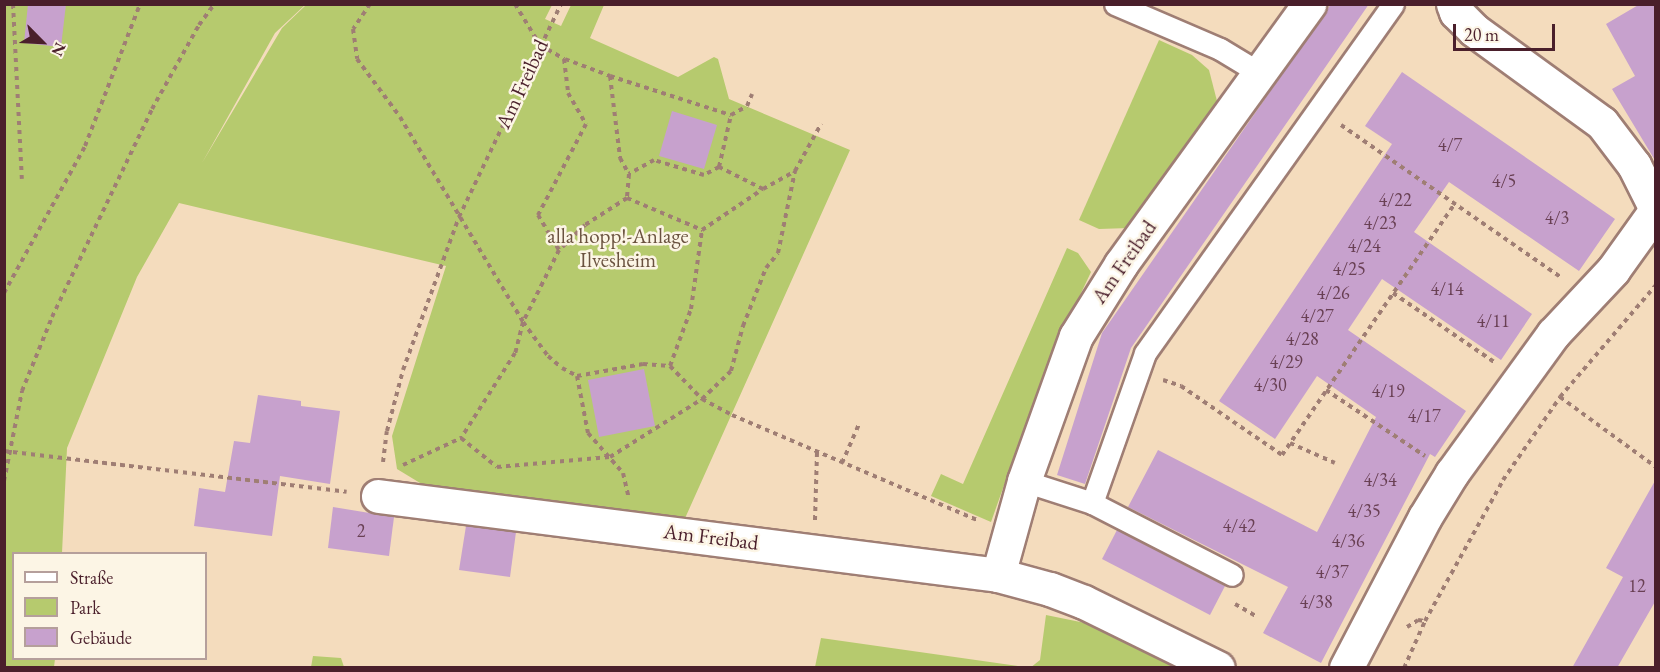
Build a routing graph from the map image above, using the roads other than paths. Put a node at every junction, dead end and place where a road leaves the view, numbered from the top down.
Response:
1 (1115, 4) edge
2 (1309, 4) edge
3 (1393, 4) edge
4 (1453, 4) edge
5 (1258, 72) junction
6 (1656, 210) edge
7 (1024, 481) junction
8 (378, 496) road end
9 (1092, 503) junction
10 (998, 575) junction
11 (1232, 575) dead end
12 (1218, 668) edge
13 (1346, 668) edge

1 - 5 lane
2 - 5 street, Am Freibad
3 - 9 lane
4 - 6 street
5 - 7 street, Am Freibad
6 - 13 street
7 - 9 lane
7 - 10 street, Am Freibad
8 - 10 street, Am Freibad
9 - 11 lane
10 - 12 street

